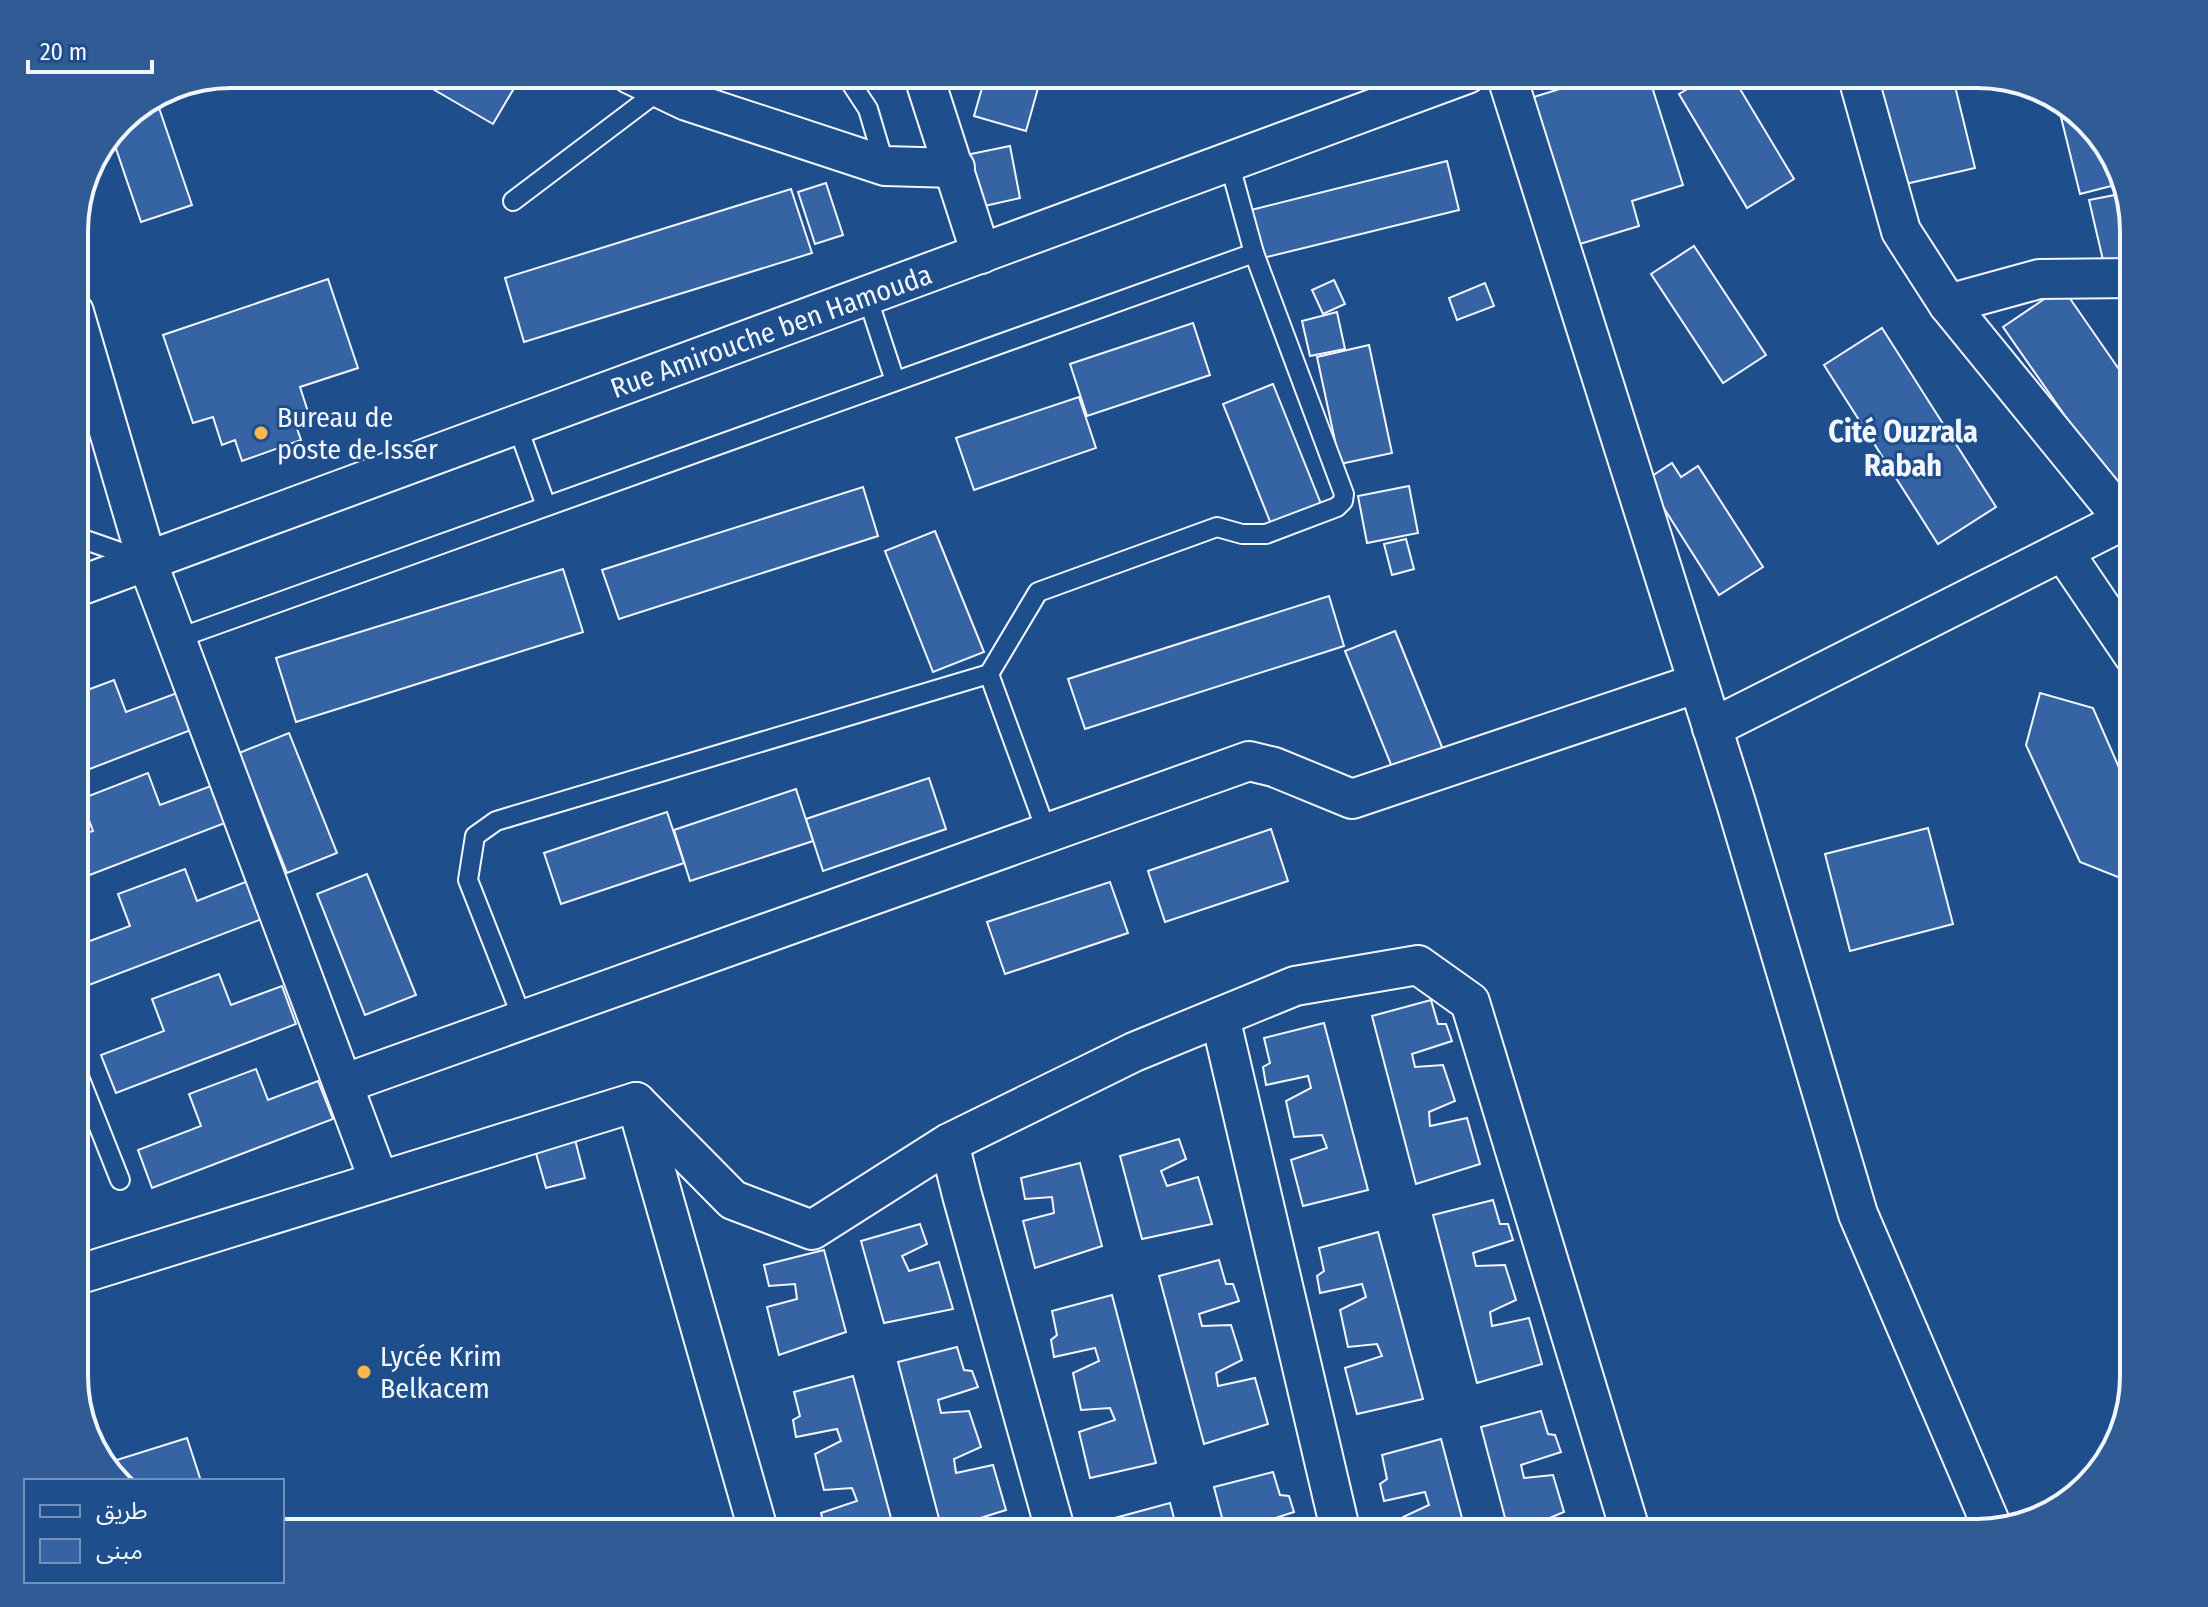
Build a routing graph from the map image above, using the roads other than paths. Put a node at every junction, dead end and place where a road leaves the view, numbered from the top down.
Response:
1 (647, 88) edge
2 (670, 88) edge
3 (854, 88) edge
4 (930, 88) edge
5 (1429, 88) edge
6 (1510, 88) edge
7 (1861, 88) edge
8 (1229, 162) junction
9 (885, 166) junction
10 (955, 168) junction
11 (513, 201) dead end
12 (1254, 253) junction
13 (981, 254) junction
14 (2120, 278) edge
15 (867, 296) junction
16 (1948, 304) junction
17 (88, 360) edge
18 (895, 381) junction
19 (517, 425) junction
20 (546, 506) junction
21 (2120, 506) edge
22 (2120, 522) edge
23 (88, 541) edge
24 (2063, 551) junction
25 (147, 561) junction
26 (88, 583) edge
27 (2120, 635) edge
28 (176, 639) junction
29 (989, 674) junction
30 (1698, 683) junction
31 (1712, 728) junction
32 (1047, 833) junction
33 (1220, 1017) junction
34 (523, 1020) junction
35 (343, 1084) junction
36 (88, 1099) edge
37 (636, 1102) junction
38 (949, 1143) junction
39 (120, 1180) dead end
40 (379, 1181) junction
41 (88, 1272) edge
42 (1988, 1518) edge
43 (755, 1519) edge
44 (1052, 1519) edge
45 (1338, 1519) edge
46 (1627, 1519) edge

1 - 11 lane
2 - 9 street
3 - 9 lane
4 - 10 street
5 - 8 street, Rue Amirouche ben Hamouda
6 - 30 street
7 - 16 street
8 - 12 lane
8 - 13 street, Rue Amirouche ben Hamouda
9 - 10 street
10 - 13 street
12 - 18 lane
12 - 29 lane
13 - 15 street, Rue Amirouche ben Hamouda
14 - 16 street
15 - 18 lane
15 - 19 street, Rue Amirouche ben Hamouda
16 - 21 street
17 - 25 street
18 - 20 lane
19 - 20 lane
19 - 25 street, Rue Amirouche ben Hamouda
20 - 28 lane
22 - 24 street
23 - 25 lane
24 - 27 street
24 - 31 street
25 - 26 street, Rue Amirouche ben Hamouda
25 - 28 street
28 - 35 street
29 - 32 lane
29 - 34 lane
30 - 31 street
30 - 32 street
31 - 42 street
32 - 34 street
33 - 38 street
33 - 45 street
33 - 46 street
34 - 35 street
35 - 40 street
36 - 39 lane
37 - 38 street
37 - 40 street
37 - 43 street
38 - 44 street
40 - 41 street

